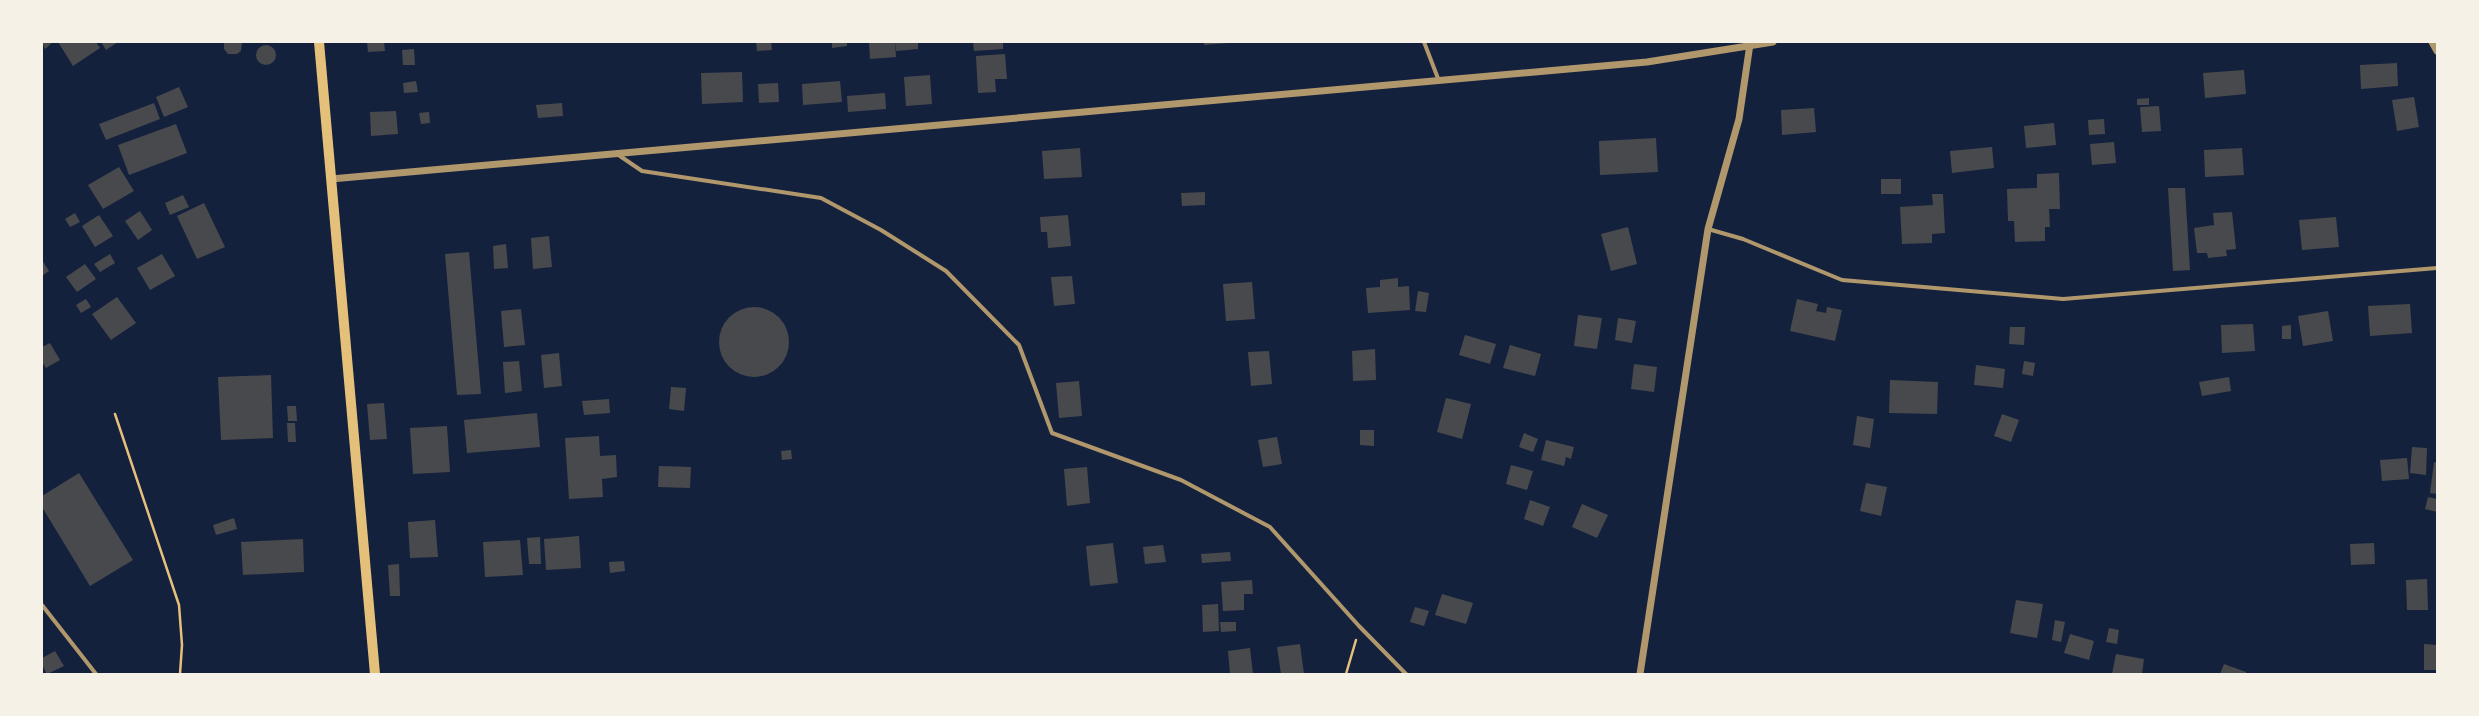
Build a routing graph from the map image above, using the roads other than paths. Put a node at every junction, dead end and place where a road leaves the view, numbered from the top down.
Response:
1 (319, 42) edge
2 (1424, 42) edge
3 (1770, 42) edge
4 (1773, 42) edge
5 (2432, 42) edge
6 (1750, 44) junction
7 (2437, 51) edge
8 (1439, 81) junction
9 (617, 154) junction
10 (331, 179) junction
11 (1708, 229) junction
12 (2437, 268) edge
13 (42, 604) edge
14 (96, 674) edge
15 (375, 674) edge
16 (1406, 674) edge
17 (1640, 674) edge

1 - 10 main road
2 - 8 street
3 - 4 street
3 - 6 street
5 - 7 street
6 - 8 street
6 - 11 street
8 - 9 street
9 - 10 street
9 - 16 street
10 - 15 main road
11 - 12 street
11 - 17 street
13 - 14 street

